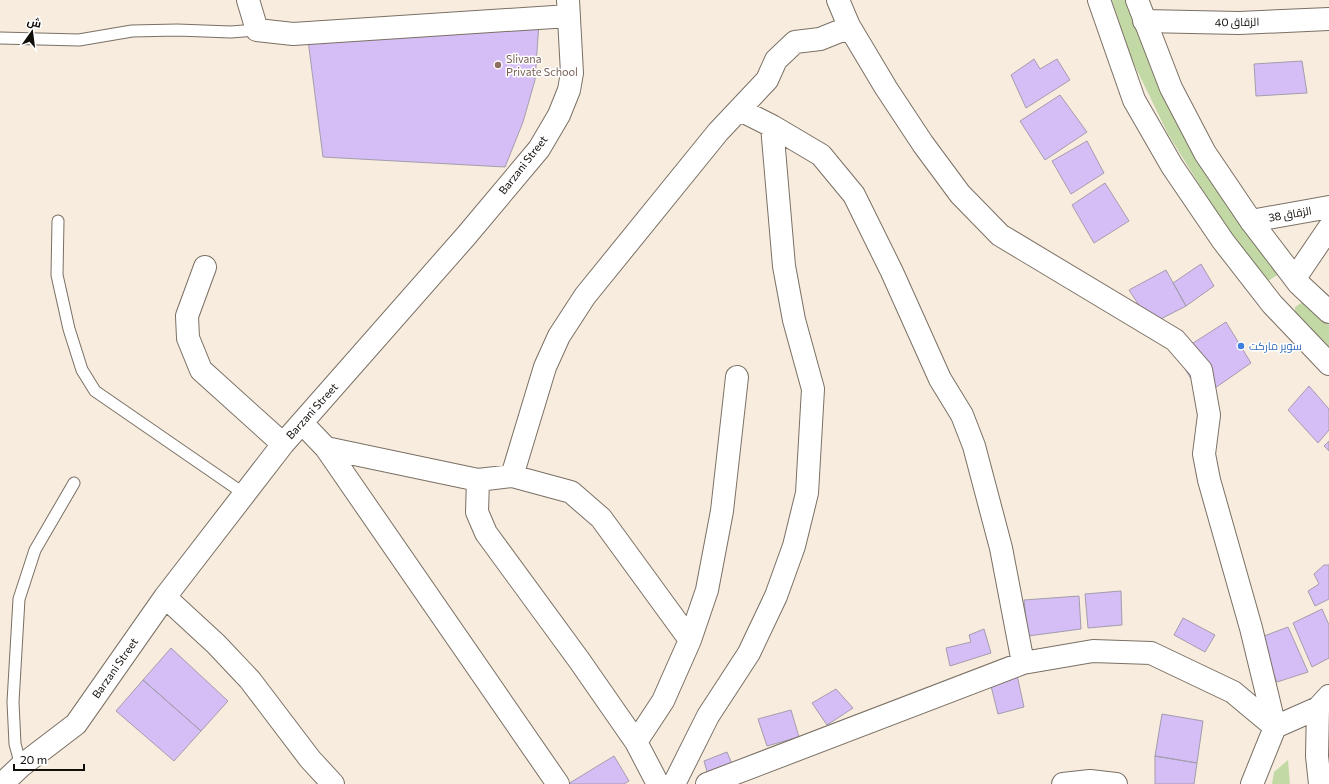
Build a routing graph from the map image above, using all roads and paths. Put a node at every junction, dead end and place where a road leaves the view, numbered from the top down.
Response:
1 (248, 0) edge
2 (838, 0) edge
3 (1099, 0) edge
4 (1137, 0) edge
5 (568, 8) edge
6 (1329, 19) edge
7 (1144, 21) junction
8 (257, 30) junction
9 (851, 30) junction
10 (0, 38) edge
11 (740, 110) junction
12 (772, 126) junction
13 (1329, 207) edge
14 (58, 221) dead end
15 (1251, 221) junction
16 (1329, 228) edge
17 (205, 268) dead end
18 (1295, 278) junction
19 (1272, 304) junction
20 (1329, 312) edge
21 (1329, 364) edge
22 (737, 377) dead end
23 (302, 423) junction
24 (283, 444) junction
25 (326, 448) junction
26 (512, 476) junction
27 (478, 480) junction
28 (74, 483) dead end
29 (244, 493) junction
30 (165, 596) junction
31 (690, 640) junction
32 (1022, 663) junction
33 (1324, 702) edge
34 (1275, 727) junction
35 (636, 742) junction
36 (22, 766) junction
37 (2, 784) edge
38 (333, 784) edge
39 (558, 784) edge
40 (658, 784) edge
41 (674, 784) edge
42 (708, 784) edge
43 (1063, 784) edge
44 (1116, 784) edge
45 (1252, 784) edge
46 (1320, 784) edge

1 - 8 street
2 - 9 street
3 - 19 street
4 - 7 street
5 - 8 street, Barzani Street
5 - 23 street, Barzani Street
6 - 7 street, الزقاق 40
7 - 15 street
8 - 10 lane
9 - 11 street
9 - 34 street
11 - 12 street
11 - 26 street
12 - 32 street
12 - 41 street
13 - 15 street, الزقاق 38
14 - 29 lane
15 - 18 street
16 - 18 street
17 - 24 street
18 - 19 street
18 - 20 street
19 - 21 street
22 - 31 street
23 - 24 street, Barzani Street
23 - 25 street
24 - 29 street, Barzani Street
25 - 27 street
25 - 39 street
26 - 27 street
26 - 31 street
27 - 35 street
28 - 36 lane
29 - 30 street, Barzani Street
30 - 36 street, Barzani Street
30 - 38 street
31 - 35 street
32 - 34 street
32 - 42 street
33 - 34 street
33 - 46 street
34 - 45 street
35 - 40 street
36 - 37 street, Barzani Street
43 - 44 street

